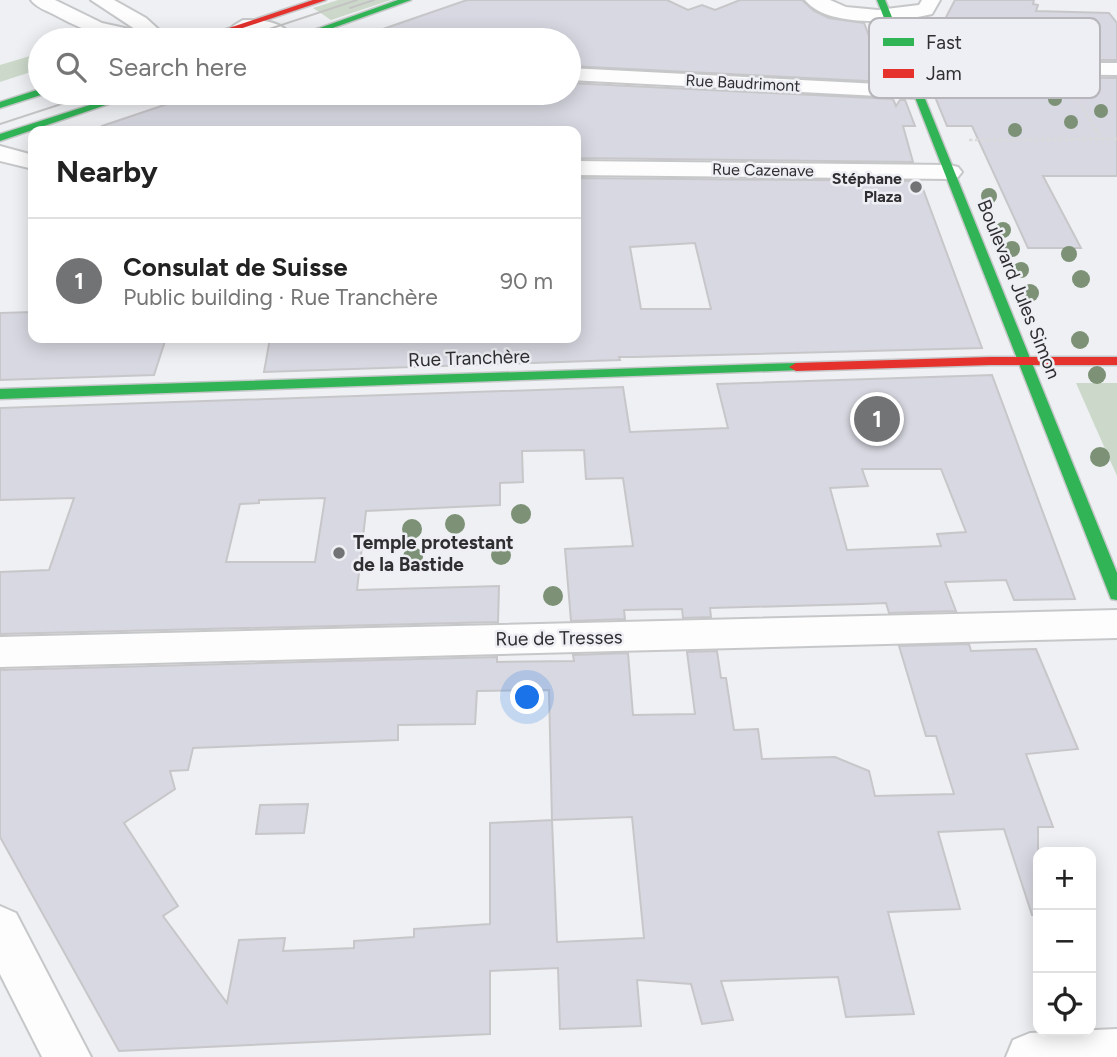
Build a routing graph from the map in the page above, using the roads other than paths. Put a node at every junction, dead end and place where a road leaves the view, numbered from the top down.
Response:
1 (40, 0) edge
2 (100, 0) edge
3 (322, 0) edge
4 (407, 0) edge
5 (814, 0) edge
6 (931, 0) edge
7 (885, 10) edge
8 (243, 26) junction
9 (100, 28) edge
10 (146, 28) edge
11 (237, 28) edge
12 (262, 28) edge
13 (326, 28) edge
14 (581, 75) edge
15 (869, 89) edge
16 (28, 96) edge
17 (920, 98) edge
18 (0, 105) edge
19 (99, 105) edge
20 (36, 126) edge
21 (28, 129) edge
22 (0, 138) edge
23 (0, 153) edge
24 (28, 161) edge
25 (947, 165) junction
26 (581, 168) edge
27 (1024, 360) junction
28 (1117, 361) edge
29 (0, 394) edge
30 (1117, 594) edge
31 (1117, 624) edge
32 (0, 652) edge
33 (0, 928) edge
34 (1117, 1053) edge
35 (67, 1057) edge
36 (1030, 1057) edge

1 - 9 street
2 - 10 street
3 - 8 street
4 - 13 street
5 - 7 street
6 - 7 street
8 - 11 street
8 - 12 street
14 - 15 street, Rue Baudrimont
16 - 18 street
17 - 25 street, Boulevard Jules Simon
19 - 20 street
21 - 22 street
23 - 24 street
25 - 26 street, Rue Cazenave
25 - 27 street, Boulevard Jules Simon
27 - 28 street, Rue Tranchère
27 - 29 street, Rue Tranchère
27 - 30 street, Boulevard Jules Simon
31 - 32 street, Rue de Tresses
33 - 35 street
34 - 36 street

